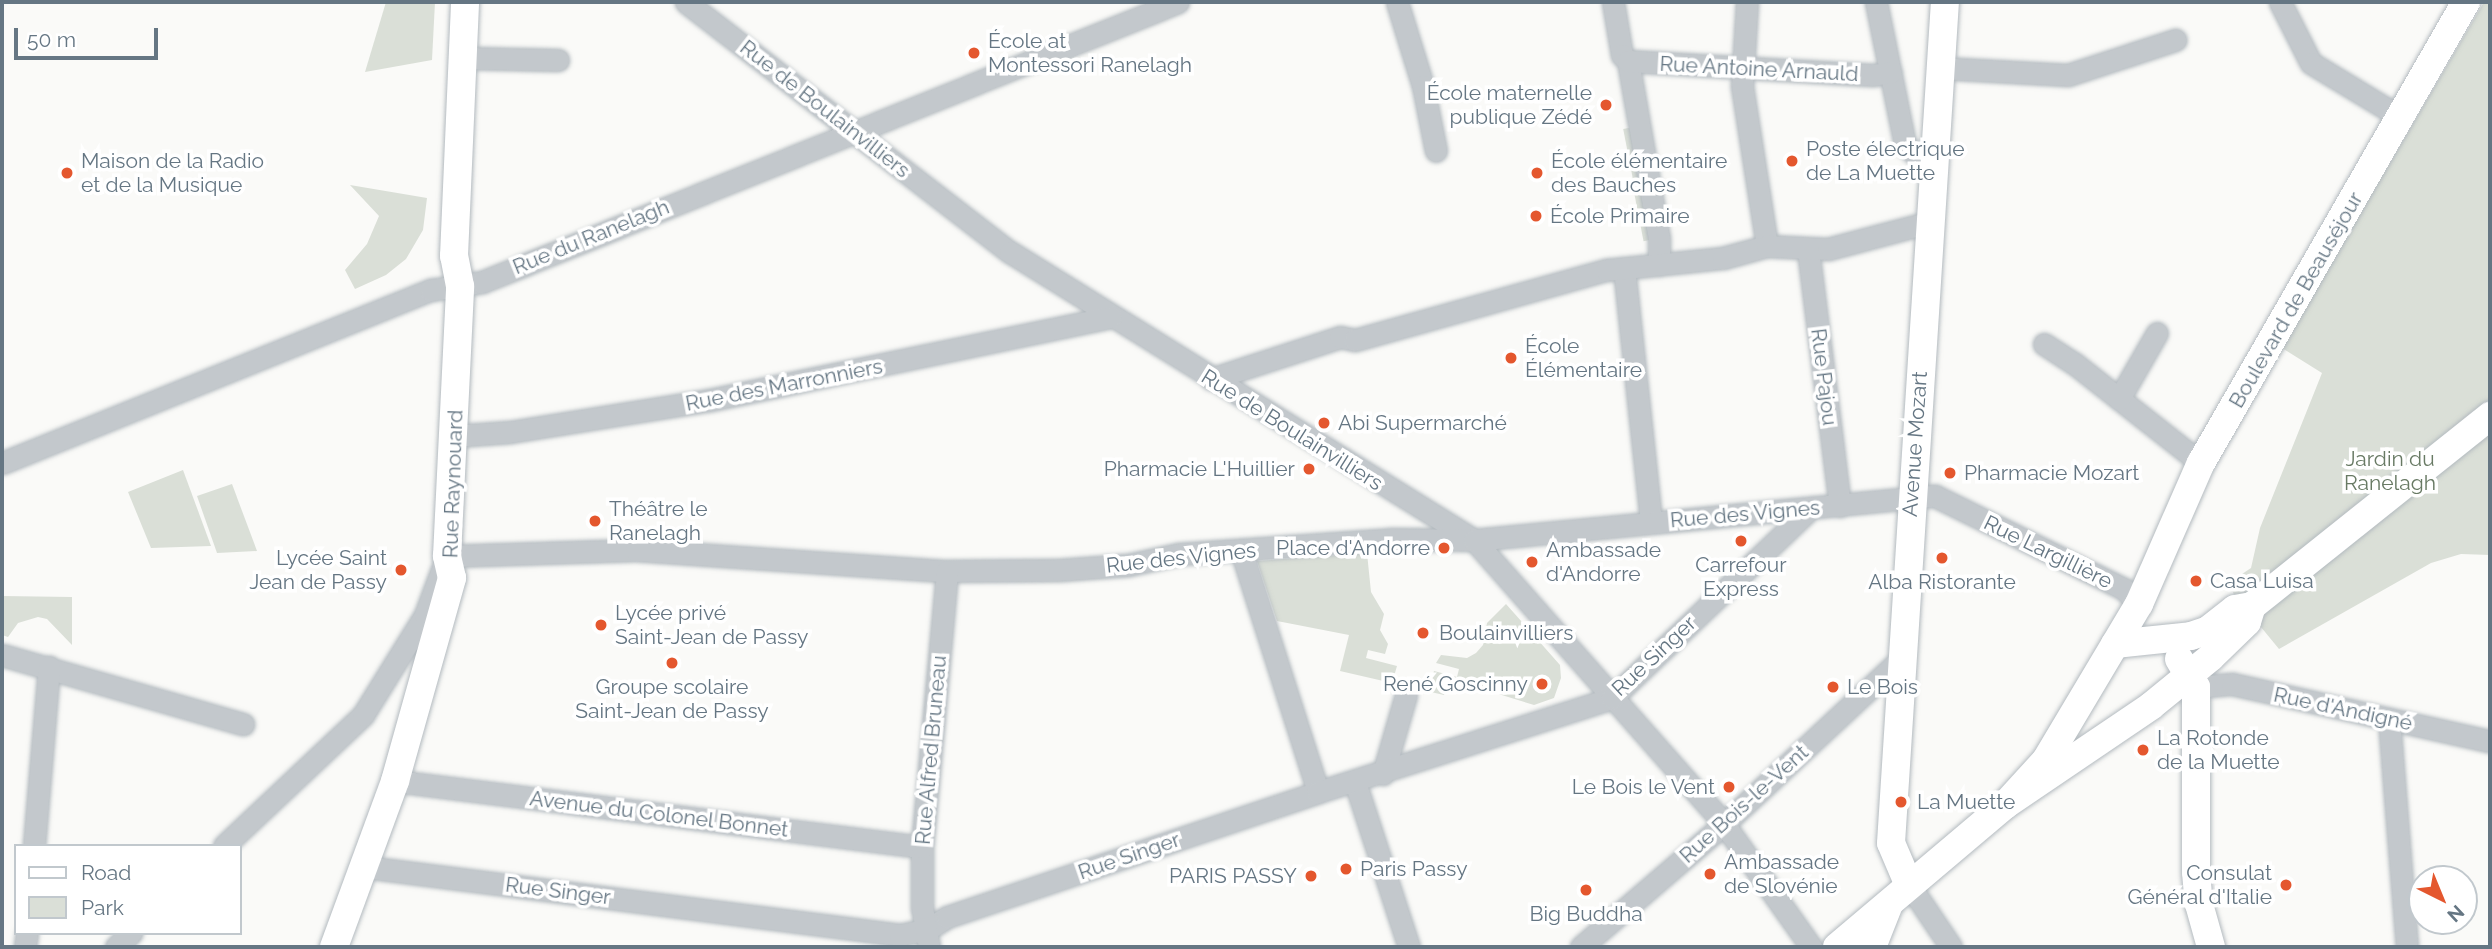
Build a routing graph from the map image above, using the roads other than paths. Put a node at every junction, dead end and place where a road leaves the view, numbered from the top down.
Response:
1 (465, 2) edge
2 (686, 2) edge
3 (1178, 2) edge
4 (1397, 2) edge
5 (1613, 2) edge
6 (1747, 2) edge
7 (1876, 2) edge
8 (1945, 2) edge
9 (2280, 2) edge
10 (2466, 2) edge
11 (2175, 40) dead end
12 (464, 58) junction
13 (558, 60) dead end
14 (1628, 61) junction
15 (1743, 67) junction
16 (1940, 68) junction
17 (1891, 72) junction
18 (2400, 117) junction
19 (853, 132) junction
20 (1436, 151) dead end
21 (1933, 169) junction
22 (1930, 222) junction
23 (1768, 246) junction
24 (1808, 249) junction
25 (1659, 265) junction
26 (1624, 268) junction
27 (460, 286) junction
28 (1111, 317) junction
29 (2157, 333) dead end
30 (2044, 344) dead end
31 (1211, 379) junction
32 (2119, 399) junction
33 (2490, 416) edge
34 (454, 436) junction
35 (2, 463) edge
36 (2201, 463) junction
37 (1912, 497) junction
38 (1840, 506) junction
39 (1811, 508) junction
40 (1651, 522) junction
41 (1474, 540) junction
42 (1241, 550) junction
43 (447, 556) junction
44 (947, 571) junction
45 (2138, 604) junction
46 (2252, 606) junction
47 (435, 609) junction
48 (2164, 639) junction
49 (2115, 644) junction
50 (2, 655) edge
51 (1903, 657) junction
52 (49, 667) junction
53 (2192, 680) junction
54 (1406, 695) dead end
55 (1612, 698) junction
56 (2389, 719) junction
57 (243, 724) dead end
58 (2490, 741) edge
59 (1383, 774) junction
60 (396, 781) junction
61 (1355, 782) junction
62 (1318, 792) junction
63 (2005, 805) junction
64 (1724, 824) junction
65 (34, 844) edge
66 (226, 844) edge
67 (922, 847) junction
68 (365, 867) junction
69 (1900, 890) junction
70 (129, 935) edge
71 (929, 938) edge
72 (1850, 945) edge
73 (116, 947) edge
74 (334, 947) edge
75 (944, 947) edge
76 (1409, 947) edge
77 (1581, 947) edge
78 (1811, 947) edge
79 (1951, 947) edge
80 (2211, 947) edge
81 (2407, 947) edge

1 - 12 street, Rue Raynouard
2 - 19 street, Rue de Boulainvilliers
3 - 19 street, Rue du Ranelagh
4 - 20 street
5 - 14 street
6 - 15 street
7 - 17 street
8 - 16 street, Avenue Mozart
9 - 18 street
10 - 18 street, Boulevard de Beauséjour
11 - 16 street
12 - 13 street
12 - 27 street, Rue Raynouard
14 - 15 street, Rue Antoine Arnauld
14 - 25 street
15 - 17 street, Rue Antoine Arnauld
15 - 23 street
16 - 21 street, Avenue Mozart
17 - 21 street
18 - 36 street, Boulevard de Beauséjour
19 - 27 street, Rue du Ranelagh
19 - 28 street, Rue de Boulainvilliers
21 - 22 street, Avenue Mozart
22 - 24 street
22 - 37 street, Avenue Mozart
23 - 24 street
23 - 25 street
24 - 38 street, Rue Pajou
25 - 26 street
26 - 31 street
26 - 40 street
27 - 34 street, Rue Raynouard
27 - 35 street, Rue du Ranelagh
28 - 31 street, Rue de Boulainvilliers
28 - 34 street, Rue des Marronniers
29 - 32 street
30 - 32 street
31 - 41 street, Rue de Boulainvilliers
32 - 36 street
33 - 46 street
34 - 43 street, Rue Raynouard
36 - 45 street, Boulevard de Beauséjour
37 - 38 street, Rue des Vignes
37 - 45 street, Rue Largillière
37 - 51 street, Avenue Mozart
38 - 39 street, Rue des Vignes
39 - 40 street, Rue des Vignes
39 - 55 street, Rue Singer
40 - 41 street, Rue des Vignes
41 - 42 street, Rue des Vignes
41 - 55 street, Rue de Boulainvilliers
42 - 44 street, Rue des Vignes
42 - 62 street
43 - 44 street, Rue des Vignes
43 - 47 street, Rue Raynouard
44 - 67 street, Rue Alfred Bruneau
45 - 48 street, Rue Largillière
45 - 49 street, Boulevard de Beauséjour
46 - 48 street
46 - 53 street
47 - 60 street, Rue Raynouard
47 - 66 street
48 - 49 street
48 - 53 street, Rue Largillière
49 - 63 street, Boulevard de Beauséjour
50 - 52 street
51 - 64 street, Rue Bois-le-Vent
51 - 69 street, Avenue Mozart
52 - 57 street
52 - 65 street
53 - 56 street, Rue d'Andigné
53 - 63 street
53 - 80 street
54 - 59 street
55 - 59 street, Rue Singer
55 - 64 street, Rue de Boulainvilliers
56 - 58 street, Rue d'Andigné
56 - 81 street
59 - 61 street, Rue Singer
60 - 67 street, Avenue du Colonel Bonnet
60 - 68 street, Rue Raynouard
61 - 62 street, Rue Singer
61 - 76 street
62 - 71 street, Rue Singer
63 - 69 street
64 - 77 street, Rue Bois-le-Vent
64 - 78 street, Rue de Boulainvilliers
67 - 71 street, Rue Alfred Bruneau
68 - 71 street, Rue Singer
68 - 74 street, Rue Raynouard
69 - 72 street
69 - 79 street
70 - 73 street
71 - 75 street

